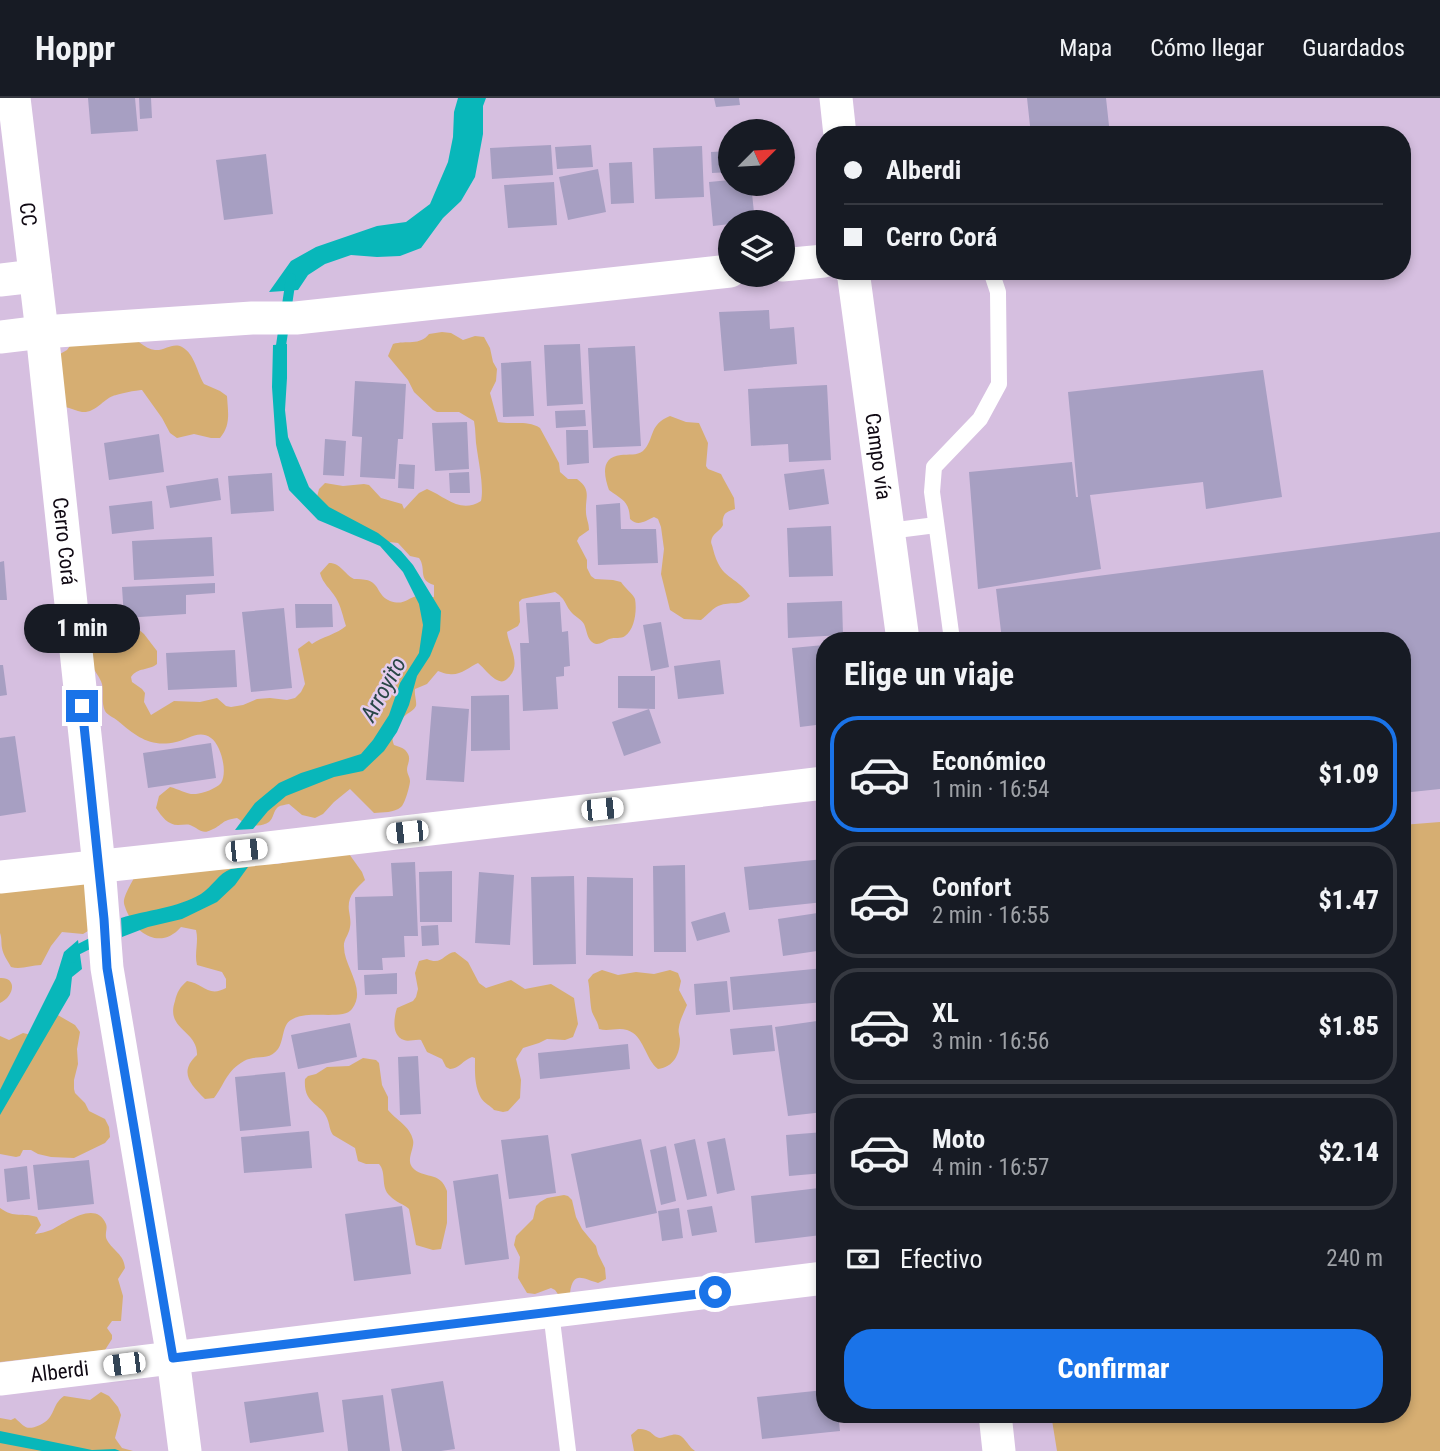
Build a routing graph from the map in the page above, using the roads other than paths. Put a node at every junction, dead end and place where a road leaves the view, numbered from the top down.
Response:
1 (13, 98) edge
2 (836, 98) edge
3 (839, 126) edge
4 (816, 262) edge
5 (795, 264) edge
6 (718, 272) edge
7 (35, 276) junction
8 (0, 280) edge
9 (854, 280) edge
10 (994, 280) edge
11 (42, 331) junction
12 (0, 337) edge
13 (936, 525) junction
14 (889, 531) junction
15 (902, 632) edge
16 (951, 632) edge
17 (816, 784) edge
18 (99, 866) junction
19 (0, 877) edge
20 (816, 1279) edge
21 (551, 1312) junction
22 (173, 1358) junction
23 (1, 1379) edge
24 (996, 1423) edge
25 (185, 1451) edge
26 (568, 1451) edge
27 (999, 1451) edge

1 - 7 street, CC
2 - 3 street
4 - 5 street
6 - 11 street
7 - 8 street
7 - 11 street, CC
9 - 14 street, Campo vía
10 - 13 lane
11 - 12 street
11 - 18 street, Cerro Corá
13 - 14 lane
13 - 16 lane
14 - 15 street, Campo vía
17 - 18 street
18 - 19 street
18 - 22 street, Cerro Corá
20 - 21 street, Alberdi
21 - 22 street, Alberdi
21 - 26 lane
22 - 23 street, Alberdi
22 - 25 street
24 - 27 street

